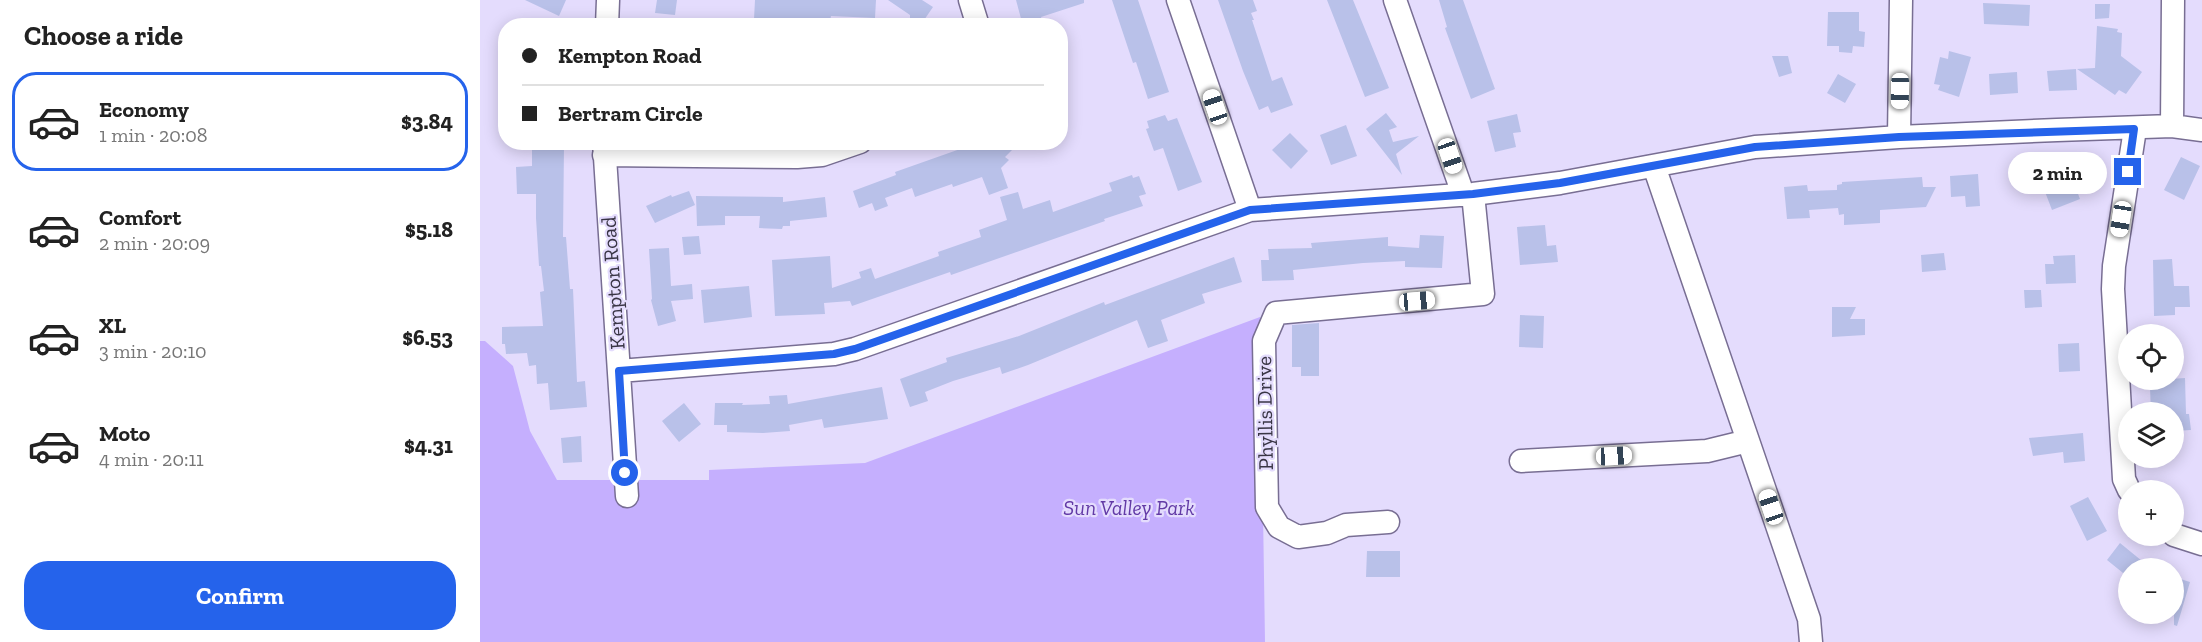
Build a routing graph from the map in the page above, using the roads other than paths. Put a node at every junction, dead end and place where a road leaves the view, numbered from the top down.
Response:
1 (608, 0) edge
2 (970, 0) edge
3 (1178, 0) edge
4 (1395, 0) edge
5 (1901, 0) edge
6 (2174, 0) edge
7 (607, 18) edge
8 (976, 18) edge
9 (2172, 126) junction
10 (2134, 129) junction
11 (2202, 130) edge
12 (1899, 137) junction
13 (604, 150) edge
14 (628, 150) edge
15 (837, 150) edge
16 (1654, 166) junction
17 (1468, 194) junction
18 (1250, 210) junction
19 (619, 371) junction
20 (1748, 441) junction
21 (1521, 461) dead end
22 (2124, 480) edge
23 (627, 496) dead end
24 (1388, 522) dead end
25 (2184, 538) edge
26 (2202, 544) edge
27 (1811, 642) edge

1 - 7 street
2 - 8 street
3 - 18 street
4 - 17 street, Phyllis Drive
5 - 12 street
6 - 9 street
9 - 10 street
9 - 11 street
10 - 12 street
10 - 22 street
12 - 16 street
13 - 19 street, Kempton Road
14 - 15 street
16 - 17 street
16 - 20 street
17 - 18 street
17 - 24 street, Phyllis Drive
18 - 19 street
19 - 23 street, Kempton Road
20 - 21 street
20 - 27 street
25 - 26 street

